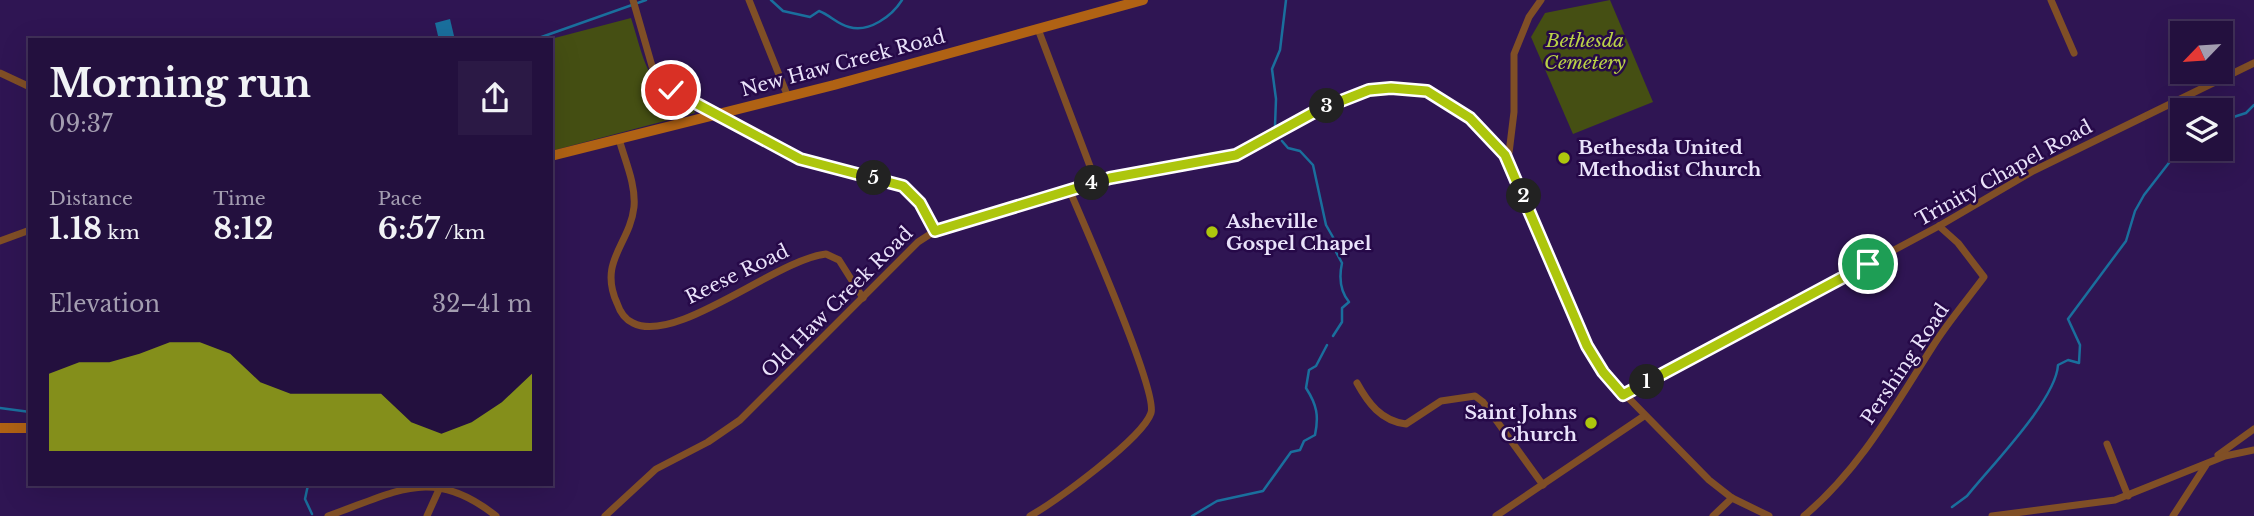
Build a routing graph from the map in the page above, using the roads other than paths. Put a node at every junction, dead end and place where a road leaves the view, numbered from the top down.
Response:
1 (749, 0) edge
2 (1143, 0) edge
3 (1541, 0) edge
4 (2051, 0) edge
5 (634, 3) edge
6 (1038, 29) junction
7 (2074, 53) dead end
8 (2254, 63) edge
9 (0, 73) edge
10 (28, 87) edge
11 (788, 97) junction
12 (717, 114) junction
13 (619, 139) junction
14 (1505, 155) junction
15 (553, 156) edge
16 (1096, 182) junction
17 (1069, 189) junction
18 (1939, 226) junction
19 (28, 231) edge
20 (935, 231) junction
21 (0, 241) edge
22 (863, 298) junction
23 (1357, 383) dead end
24 (1623, 395) junction
25 (1644, 416) junction
26 (0, 428) edge
27 (28, 428) edge
28 (2254, 429) edge
29 (2107, 444) dead end
30 (2254, 450) edge
31 (2207, 463) junction
32 (1543, 485) junction
33 (441, 486) edge
34 (2128, 496) junction
35 (1732, 498) junction
36 (328, 516) edge
37 (427, 516) edge
38 (496, 516) edge
39 (605, 516) edge
40 (1030, 516) edge
41 (1496, 516) edge
42 (1713, 516) edge
43 (1769, 516) edge
44 (1804, 516) edge
45 (1992, 516) edge
46 (2173, 516) edge

1 - 11 street
2 - 6 street, New Haw Creek Road
3 - 14 street
4 - 7 street
5 - 12 street
6 - 11 street, New Haw Creek Road
6 - 16 street
8 - 18 street, Trinity Chapel Road
9 - 10 street
11 - 12 street, New Haw Creek Road
12 - 13 street, New Haw Creek Road
12 - 20 street
13 - 15 street, New Haw Creek Road
13 - 22 street, Reese Road
14 - 16 street, Old Haw Creek Road
14 - 24 street, Old Haw Creek Road
16 - 17 street, Old Haw Creek Road
17 - 20 street, Old Haw Creek Road
17 - 40 street
18 - 24 street, Trinity Chapel Road
18 - 44 street, Pershing Road
19 - 21 street
20 - 22 street, Old Haw Creek Road
22 - 39 street, Old Haw Creek Road
23 - 32 street
24 - 25 street, Old Haw Creek Road
25 - 32 street
25 - 35 street, Old Haw Creek Road
26 - 27 street
28 - 31 street
29 - 34 street
30 - 31 street
31 - 34 street
31 - 46 street
32 - 41 street
33 - 36 street
33 - 37 street
33 - 38 street
34 - 45 street
35 - 42 street
35 - 43 street, Old Haw Creek Road

